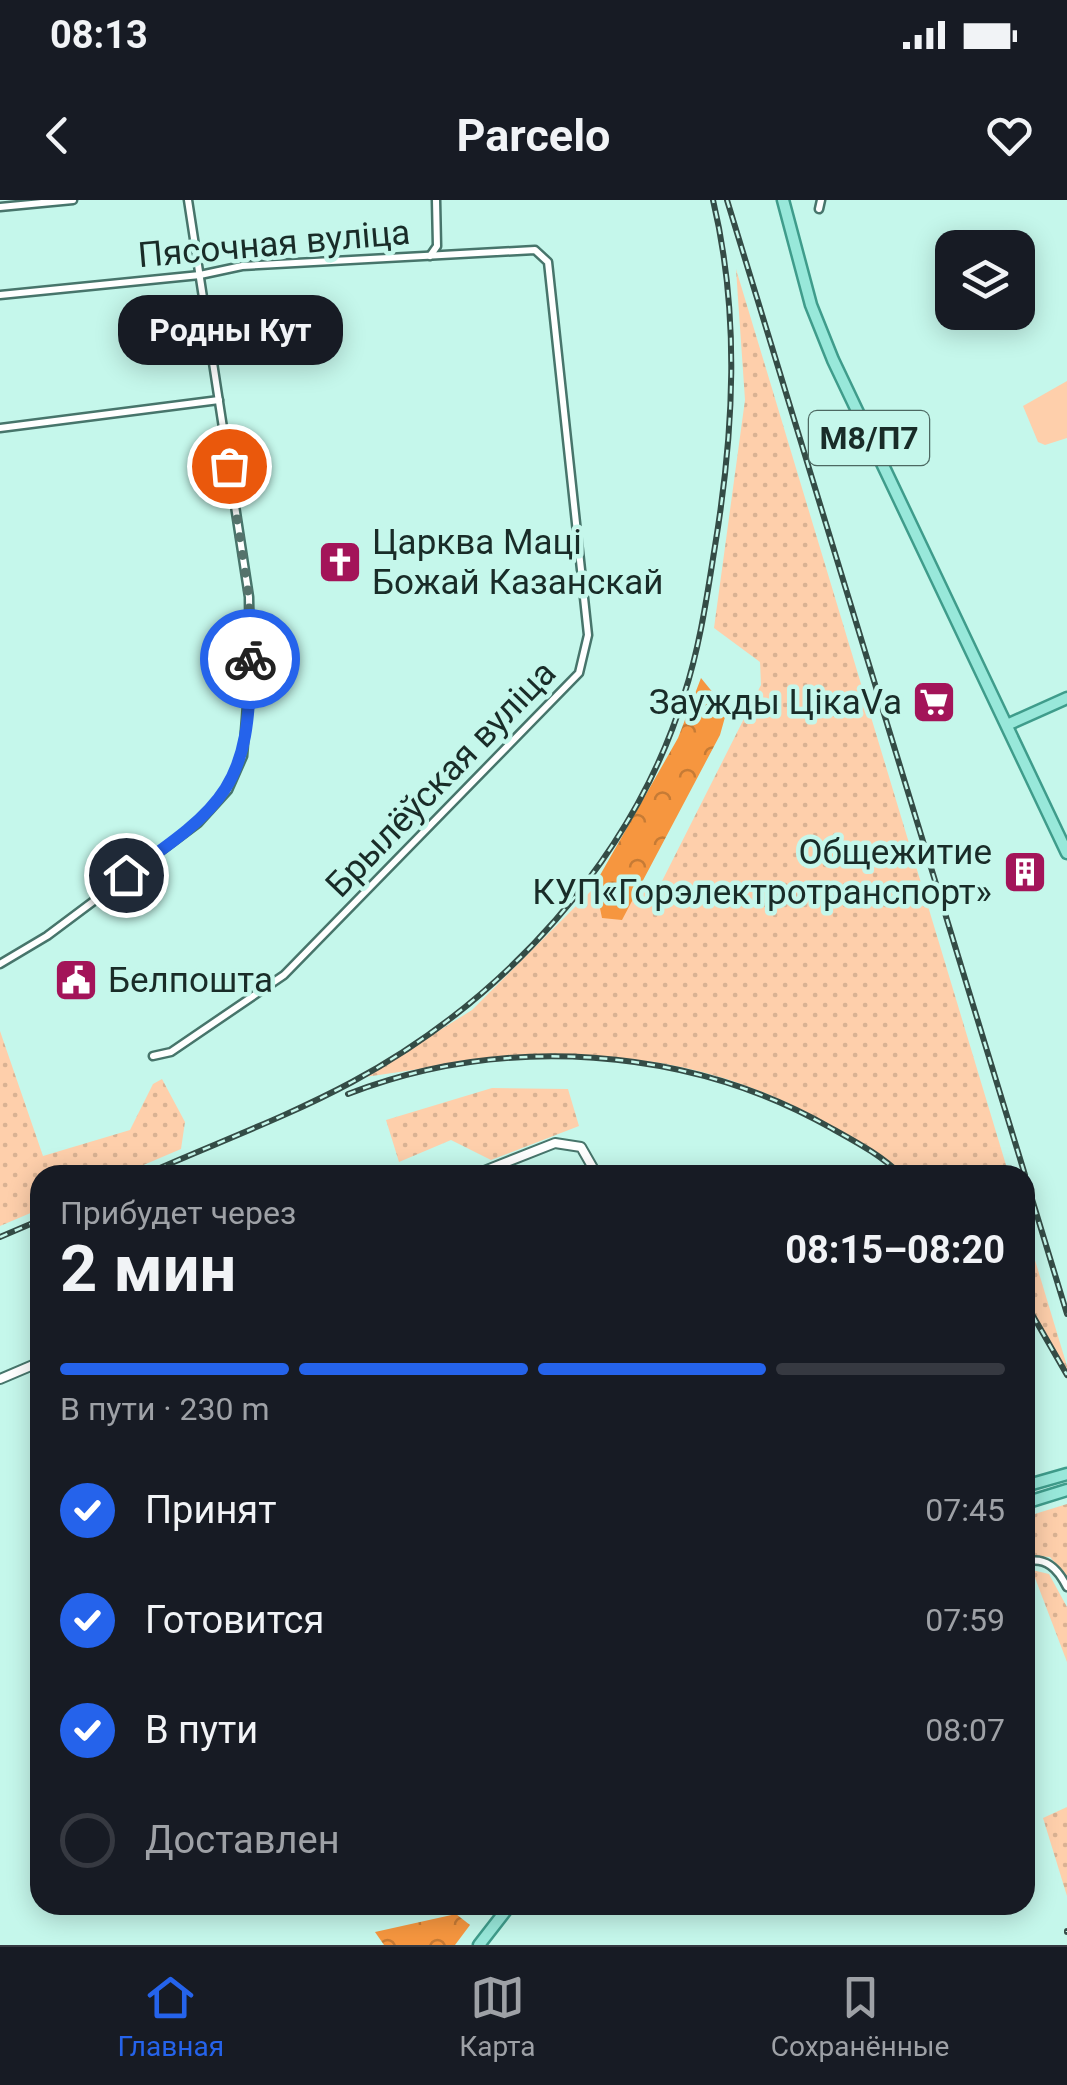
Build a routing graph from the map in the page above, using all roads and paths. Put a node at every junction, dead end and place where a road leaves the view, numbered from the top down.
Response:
1 (73, 200) edge
2 (188, 200) edge
3 (436, 200) edge
4 (783, 200) edge
5 (0, 208) edge
6 (430, 256) junction
7 (548, 262) joint
8 (200, 275) junction
9 (0, 295) edge
10 (219, 400) junction
11 (0, 428) edge
12 (1067, 698) edge
13 (1009, 724) junction
14 (1067, 854) edge
15 (0, 964) edge
16 (153, 1056) dead end
17 (499, 1165) edge
18 (592, 1165) edge
19 (30, 1366) edge
20 (0, 1379) edge
21 (1067, 1474) edge
22 (1035, 1483) edge
23 (1067, 1490) edge
24 (1035, 1499) edge
25 (1035, 1559) edge
26 (1067, 1587) edge
27 (502, 1915) edge
28 (479, 1945) edge

1 - 5 street
2 - 8 street
3 - 6 street
4 - 13 main road, М8/П7
6 - 7 street, Пясочная вуліца
6 - 8 street, Пясочная вуліца
7 - 16 street, Брылёўская вуліца
8 - 9 street, Пясочная вуліца
8 - 10 street
10 - 11 street
10 - 15 street
12 - 13 main road
13 - 14 main road, М8/П7
17 - 18 street
19 - 20 street
21 - 22 main road
23 - 24 main road
25 - 26 street
27 - 28 main road

